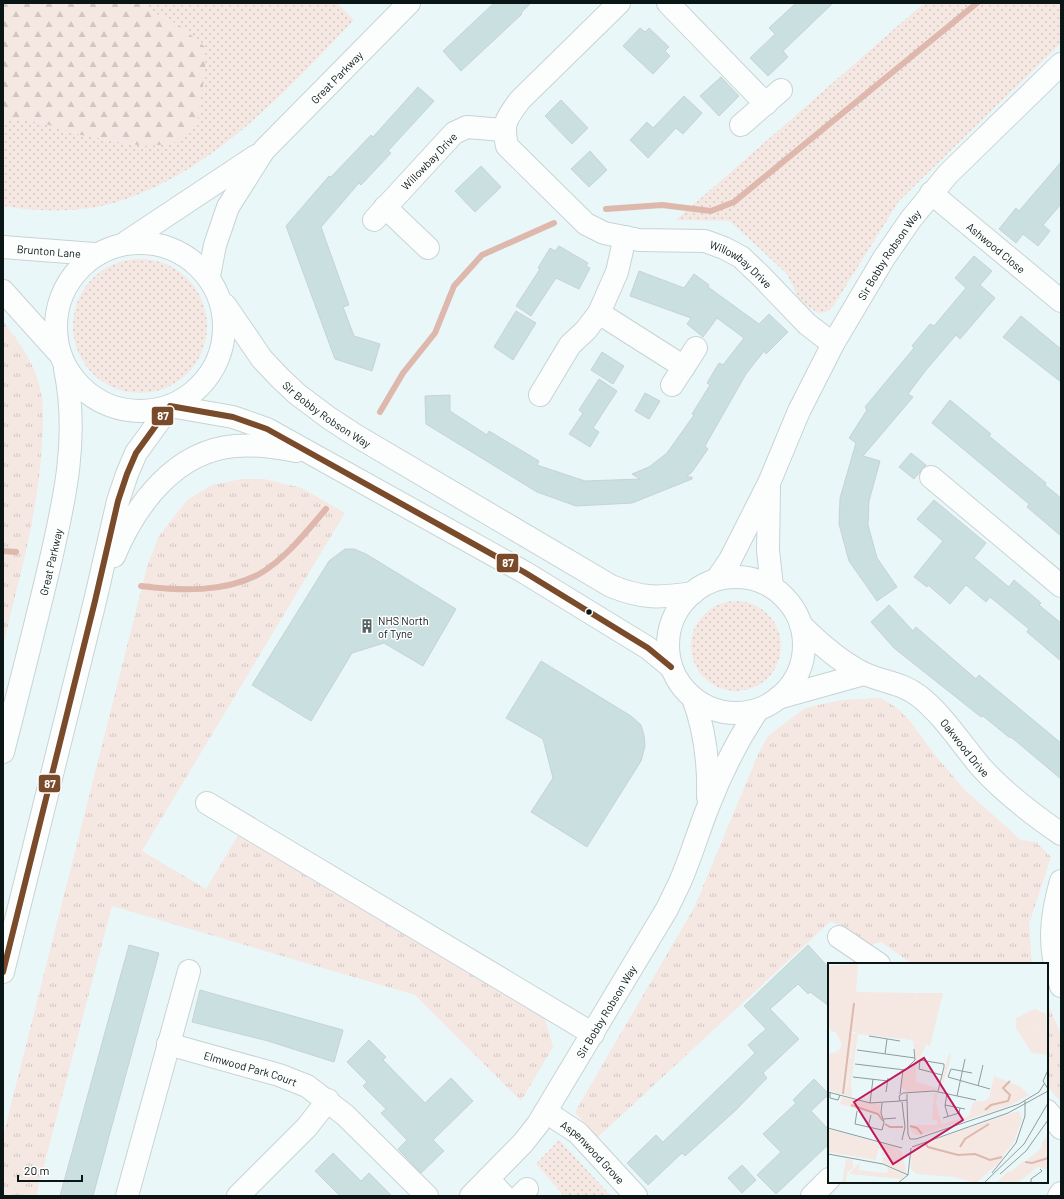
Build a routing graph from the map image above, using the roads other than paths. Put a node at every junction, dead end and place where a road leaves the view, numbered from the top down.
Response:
1 (409, 3) edge
2 (619, 3) edge
3 (668, 3) edge
4 (1061, 64) edge
5 (741, 125) dead end
6 (503, 130) junction
7 (264, 150) junction
8 (931, 193) junction
9 (625, 237) junction
10 (125, 243) junction
11 (3, 247) edge
12 (428, 248) dead end
13 (94, 254) junction
14 (209, 276) junction
15 (3, 291) edge
16 (1061, 302) edge
17 (225, 305) junction
18 (599, 313) junction
19 (833, 344) junction
20 (696, 348) dead end
21 (61, 360) junction
22 (684, 367) junction
23 (672, 385) dead end
24 (540, 395) dead end
25 (170, 406) junction
26 (309, 454) junction
27 (931, 477) dead end
28 (769, 483) junction
29 (1058, 576) edge
30 (717, 579) junction
31 (772, 587) junction
32 (693, 593) junction
33 (95, 601) junction
34 (801, 625) junction
35 (671, 667) junction
36 (864, 674) junction
37 (693, 698) junction
38 (778, 698) junction
39 (757, 711) junction
40 (3, 752) edge
41 (207, 803) dead end
42 (708, 807) junction
43 (1061, 834) edge
44 (1061, 881) edge
45 (839, 936) dead end
46 (878, 963) edge
47 (189, 971) dead end
48 (3, 972) edge
49 (1061, 986) edge
50 (593, 1034) junction
51 (168, 1044) junction
52 (328, 1100) junction
53 (546, 1112) junction
54 (1048, 1112) edge
55 (1061, 1128) edge
56 (488, 1179) junction
57 (828, 1180) edge
58 (1061, 1193) edge
59 (127, 1196) edge
60 (238, 1196) edge
61 (427, 1196) edge
62 (471, 1196) edge
63 (504, 1196) edge
64 (636, 1196) edge
65 (812, 1196) edge
66 (1059, 1196) edge

1 - 7 street, Great Parkway
2 - 6 street
3 - 5 street
4 - 8 street, Sir Bobby Robson Way
6 - 9 street, Willowbay Drive
6 - 12 street, Willowbay Drive
7 - 10 street, Great Parkway
7 - 14 street, Great Parkway
8 - 16 street, Ashwood Close
8 - 19 street, Sir Bobby Robson Way
9 - 18 street
9 - 19 street, Willowbay Drive
10 - 13 street, Great Parkway
10 - 14 street, Great Parkway
11 - 13 street, Brunton Lane
13 - 21 street, Great Parkway
14 - 17 street, Great Parkway
15 - 21 street
17 - 25 street, Great Parkway
17 - 32 street, Sir Bobby Robson Way
18 - 22 street
18 - 24 street
19 - 28 street, Sir Bobby Robson Way
20 - 22 street
21 - 25 street, Great Parkway
21 - 40 street, Great Parkway
22 - 23 street
25 - 26 street
25 - 33 street, Great Parkway
26 - 33 street
26 - 35 street
27 - 29 street
28 - 30 street, Sir Bobby Robson Way
28 - 31 street, Sir Bobby Robson Way
30 - 31 street
30 - 32 street
31 - 34 street
32 - 35 street
33 - 48 street, Great Parkway
34 - 36 street, Oakwood Drive
34 - 38 street
35 - 37 street
36 - 38 street
36 - 43 street, Oakwood Drive
37 - 39 street
37 - 42 street, Sir Bobby Robson Way
38 - 39 street
39 - 42 street, Sir Bobby Robson Way
41 - 50 street
42 - 50 street, Sir Bobby Robson Way
44 - 49 street
45 - 46 street
47 - 51 street
50 - 53 street, Sir Bobby Robson Way
51 - 52 street, Elmwood Park Court
51 - 59 street
52 - 60 street
52 - 61 street, Elmwood Park Court
53 - 56 street, Sir Bobby Robson Way
53 - 64 street, Aspenwood Grove
54 - 55 street
56 - 62 street, Sir Bobby Robson Way
56 - 63 street
57 - 65 street
58 - 66 street

